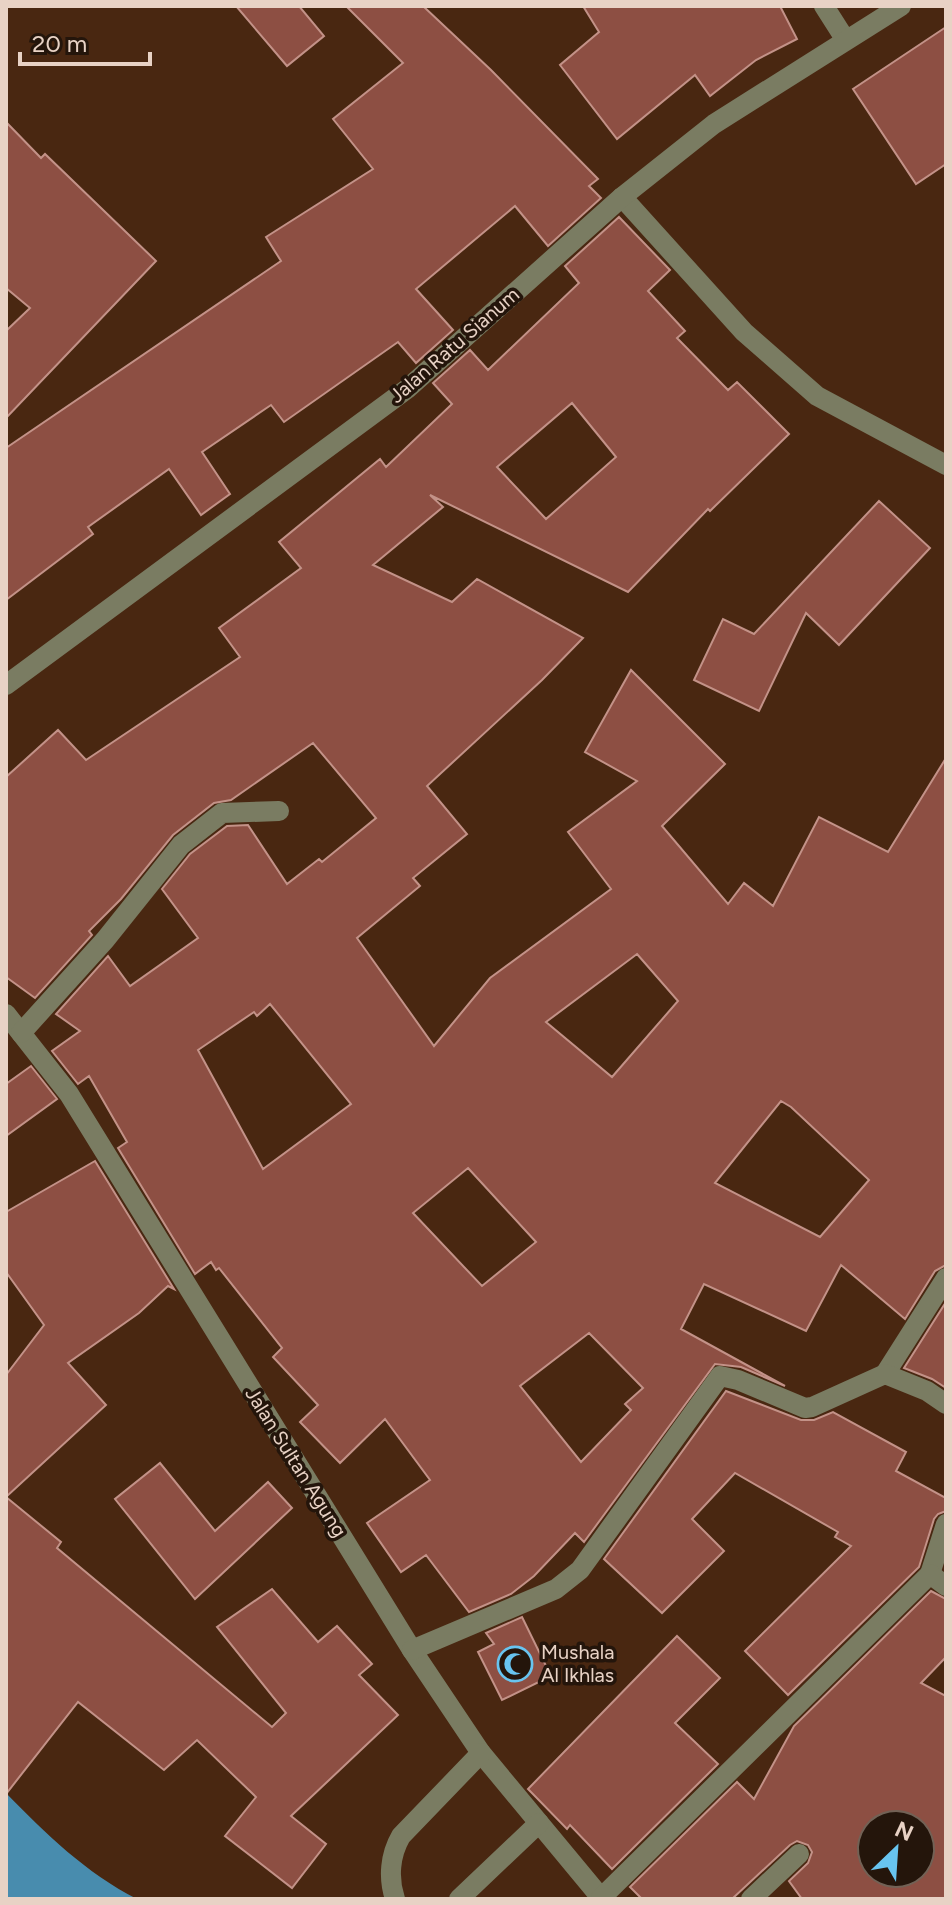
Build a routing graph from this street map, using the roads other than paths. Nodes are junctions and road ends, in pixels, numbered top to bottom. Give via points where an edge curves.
1 (824, 6) edge
2 (901, 6) edge
3 (845, 39) junction
4 (622, 197) junction
5 (946, 465) edge
6 (6, 685) edge
7 (279, 811) dead end
8 (6, 1014) edge
9 (21, 1033) junction
10 (946, 1278) edge
11 (885, 1374) junction
12 (946, 1404) edge
13 (946, 1524) edge
14 (938, 1580) edge
15 (412, 1650) junction
16 (481, 1753) junction
17 (539, 1823) junction
18 (799, 1854) dead end
19 (602, 1898) edge
20 (395, 1899) edge
21 (459, 1899) edge
22 (751, 1899) edge

1 - 3 street
2 - 3 street, Jalan Ratu Sianum
3 - 4 street, Jalan Ratu Sianum via 714,124
4 - 5 street via 744,332 817,396
4 - 6 street, Jalan Ratu Sianum via 407,389
7 - 9 street via 222,813 181,845
8 - 9 street, Jalan Sultan Agung
9 - 15 street, Jalan Sultan Agung via 69,1094
10 - 11 street
11 - 12 street
11 - 15 street via 805,1408 720,1376 580,1570 556,1589
13 - 14 street
14 - 19 street
15 - 16 street, Jalan Sultan Agung
16 - 17 street, Jalan Sultan Agung
16 - 20 street via 401,1836 391,1887
17 - 19 street, Jalan Sultan Agung
17 - 21 street
18 - 22 street

